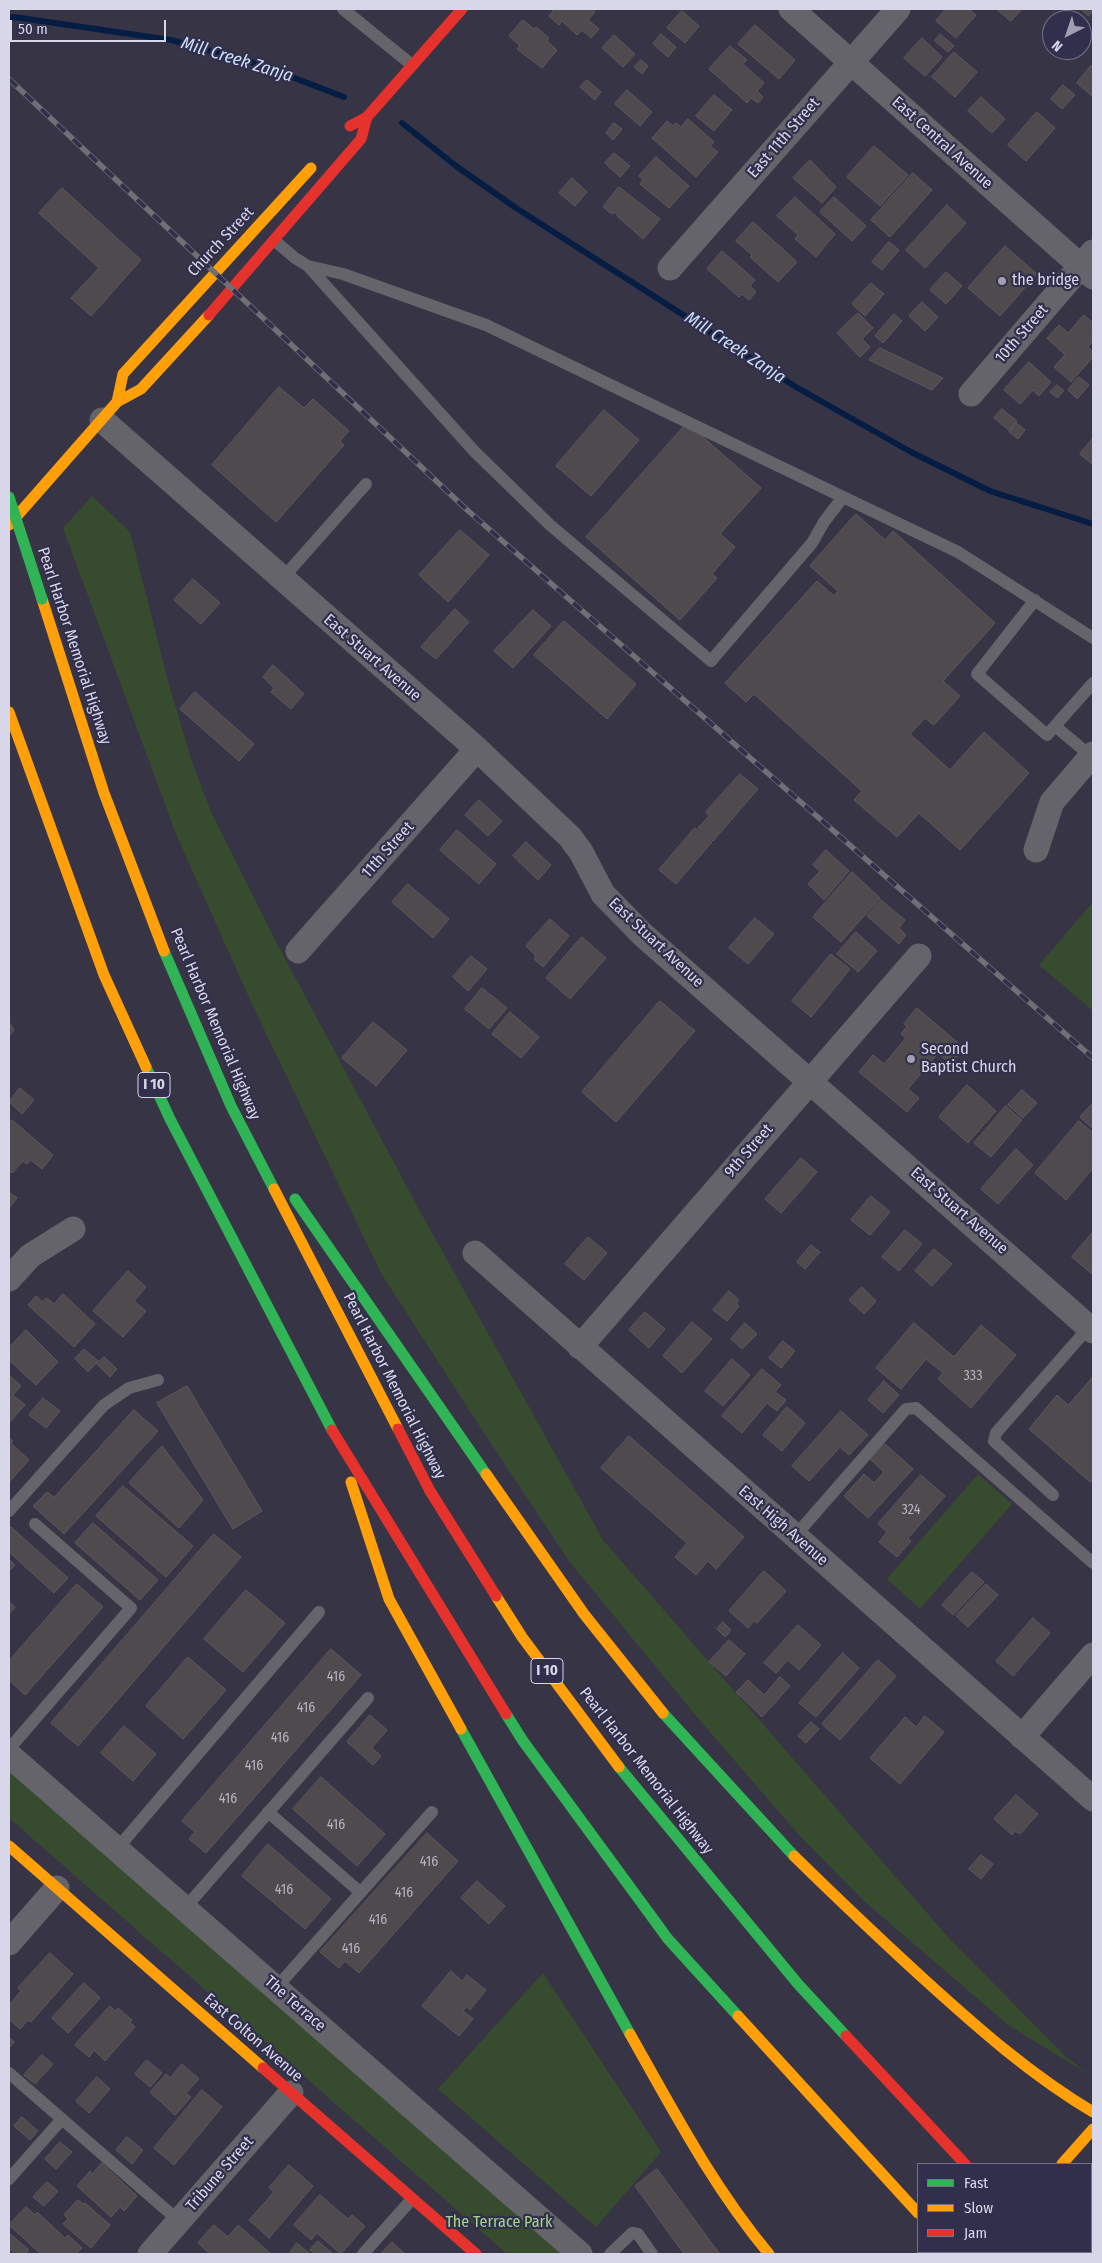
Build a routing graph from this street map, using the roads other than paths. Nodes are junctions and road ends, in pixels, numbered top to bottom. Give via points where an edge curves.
1 (343, 9) edge
2 (462, 9) edge
3 (791, 9) edge
4 (898, 9) edge
5 (851, 62) junction
6 (412, 65) junction
7 (367, 117) junction
8 (342, 133) dead end
9 (318, 161) dead end
10 (274, 241) junction
11 (1089, 265) edge
12 (308, 266) junction
13 (670, 268) dead end
14 (971, 394) dead end
15 (109, 411) junction
16 (366, 484) dead end
17 (9, 497) edge
18 (843, 497) junction
19 (9, 525) edge
20 (282, 579) junction
21 (1034, 600) junction
22 (1093, 638) edge
23 (1093, 683) edge
24 (9, 712) edge
25 (1055, 726) junction
26 (477, 749) junction
27 (1093, 756) edge
28 (1036, 850) dead end
29 (298, 951) dead end
30 (919, 956) dead end
31 (811, 1081) junction
32 (231, 1106) junction
33 (73, 1229) dead end
34 (475, 1253) dead end
35 (9, 1280) edge
36 (1091, 1329) edge
37 (580, 1347) junction
38 (158, 1380) dead end
39 (338, 1440) junction
40 (1053, 1495) dead end
41 (9, 1511) edge
42 (35, 1524) dead end
43 (795, 1536) junction
44 (1093, 1563) edge
45 (319, 1612) dead end
46 (1093, 1655) edge
47 (368, 1698) dead end
48 (1022, 1737) junction
49 (9, 1749) edge
50 (9, 1755) edge
51 (1093, 1799) edge
52 (268, 1812) junction
53 (432, 1812) dead end
54 (9, 1846) edge
55 (116, 1850) junction
56 (57, 1888) junction
57 (360, 1892) junction
58 (185, 1908) junction
59 (9, 1943) edge
60 (276, 1988) junction
61 (9, 2073) edge
62 (291, 2093) junction
63 (1093, 2112) edge
64 (62, 2119) junction
65 (1093, 2130) edge
66 (965, 2163) edge
67 (1063, 2163) edge
68 (9, 2179) edge
69 (412, 2199) junction
70 (917, 2213) edge
71 (179, 2221) junction
72 (150, 2254) edge
73 (363, 2254) edge
74 (476, 2254) edge
75 (580, 2254) edge
76 (610, 2254) edge
77 (652, 2254) edge
78 (769, 2254) edge

1 - 6 lane
2 - 6 main road, Church Street
3 - 5 street, East Central Avenue
4 - 5 street, East 11th Street
5 - 11 street, East Central Avenue
5 - 13 street, East 11th Street
6 - 7 main road, Church Street
7 - 8 main road, Church Street via 348,126
7 - 10 main road, Church Street via 360,139
9 - 15 main road, Church Street via 123,374
10 - 12 lane
10 - 15 main road, Church Street via 141,389
11 - 14 street, 10th Street
12 - 18 lane via 343,274 486,325
12 - 18 lane via 474,451 550,525 711,660 812,543
15 - 19 main road, Church Street
15 - 20 street, East Stuart Avenue
16 - 20 lane
17 - 32 main road, Pearl Harbor Memorial Highway / I 10, bridge via 104,793 171,970
18 - 21 lane via 958,552
20 - 26 street, East Stuart Avenue
21 - 22 lane
21 - 25 lane via 977,674 1047,735
23 - 25 lane
24 - 39 main road, I 10 via 104,976 170,1119
25 - 27 lane
26 - 29 street, 11th Street
26 - 31 street, East Stuart Avenue via 570,837 604,894 621,915
27 - 28 street via 1052,802
30 - 31 street, 9th Street
31 - 36 street, East Stuart Avenue
31 - 37 street, 9th Street
32 - 63 main road via 584,1614 664,1713 777,1839 853,1914 993,2042 1056,2090
32 - 66 main road, Pearl Harbor Memorial Highway / I 10 via 430,1491 522,1637 623,1772 798,1984
33 - 35 street via 30,1256
34 - 37 street, East High Avenue
36 - 40 lane via 996,1433 994,1441
37 - 43 street, East High Avenue
38 - 41 lane via 129,1388 104,1405
39 - 70 main road, I 10 via 523,1741 668,1939
39 - 78 main road via 389,1599 698,2156 743,2223
42 - 49 lane via 131,1608
43 - 44 lane via 906,1409 916,1408
43 - 48 street, East High Avenue
45 - 55 lane
46 - 48 street
47 - 52 lane
48 - 51 street, East High Avenue
50 - 55 street, The Terrace
52 - 57 lane
52 - 58 lane
53 - 57 lane
54 - 56 main road, East Colton Avenue
55 - 58 street, The Terrace
56 - 59 street
56 - 62 main road, East Colton Avenue
57 - 60 lane
58 - 60 street, The Terrace
60 - 75 street, The Terrace
61 - 64 lane
62 - 69 main road, East Colton Avenue
62 - 71 street, Tribune Street
64 - 68 lane
64 - 71 lane
65 - 67 main road
69 - 73 lane
69 - 74 main road, East Colton Avenue
71 - 72 street, Tribune Street
76 - 77 lane via 632,2232 638,2234

